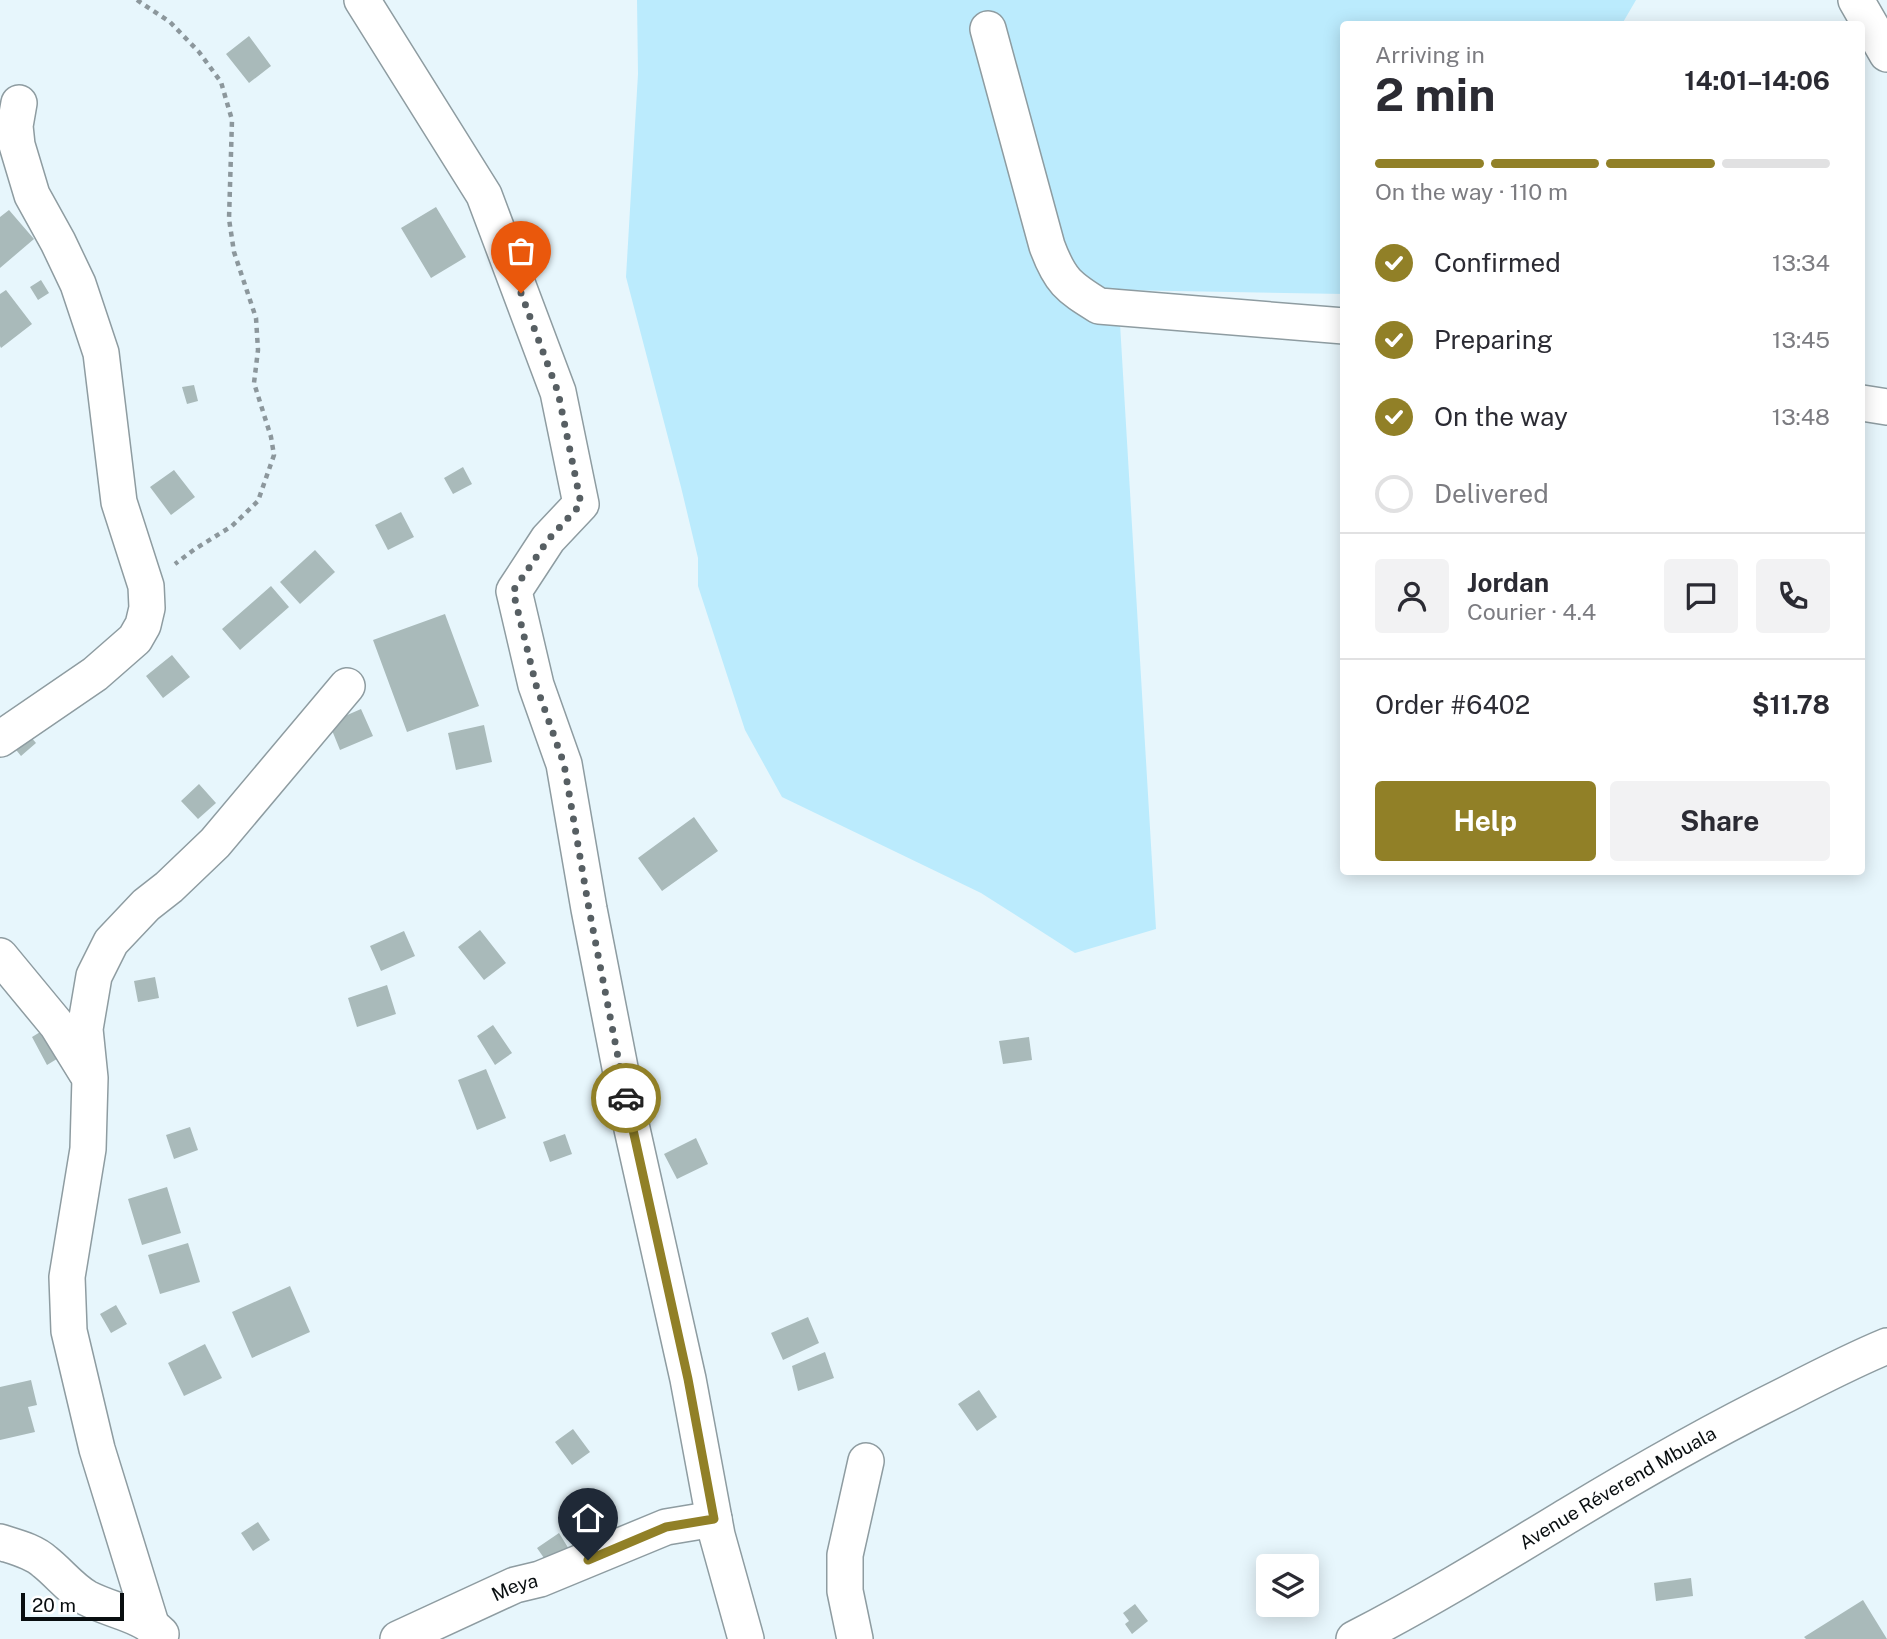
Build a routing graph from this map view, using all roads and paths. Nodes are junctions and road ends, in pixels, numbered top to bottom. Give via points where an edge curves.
1 (137, 0) edge
2 (362, 0) edge
3 (1856, 0) edge
4 (988, 29) dead end
5 (1887, 54) edge
6 (19, 103) dead end
7 (1340, 326) edge
8 (1865, 403) edge
9 (1887, 407) edge
10 (144, 581) junction
11 (347, 686) dead end
12 (0, 739) edge
13 (0, 956) edge
14 (15, 993) edge
15 (90, 1078) junction
16 (1887, 1346) edge
17 (866, 1461) dead end
18 (714, 1519) junction
19 (0, 1542) edge
20 (158, 1634) edge
21 (398, 1639) edge
22 (746, 1639) edge
23 (855, 1639) edge
24 (1353, 1639) edge

1 - 10 path via 170,22 221,82 232,120 232,241 256,318 254,383 274,455 258,501 232,526
2 - 18 street via 484,195 558,392 581,504 548,540 513,591 536,685 564,764 627,1103
3 - 5 street
4 - 7 street via 1047,246 1056,269 1072,289 1099,306
6 - 10 street via 17,145 32,195 78,284 101,353 119,502
8 - 9 street
10 - 12 street via 144,625 135,639 95,674
11 - 15 street via 215,843 111,942 94,976 85,1029
13 - 14 street
14 - 15 street via 57,1025
15 - 20 street via 88,1149 68,1277 69,1331 97,1449
16 - 24 street, Avenue Réverend Mbuala via 1726,1424
17 - 23 street via 845,1555 845,1591
18 - 21 street, Meya via 666,1527 515,1585
18 - 22 street
19 - 20 street via 44,1560 86,1597

